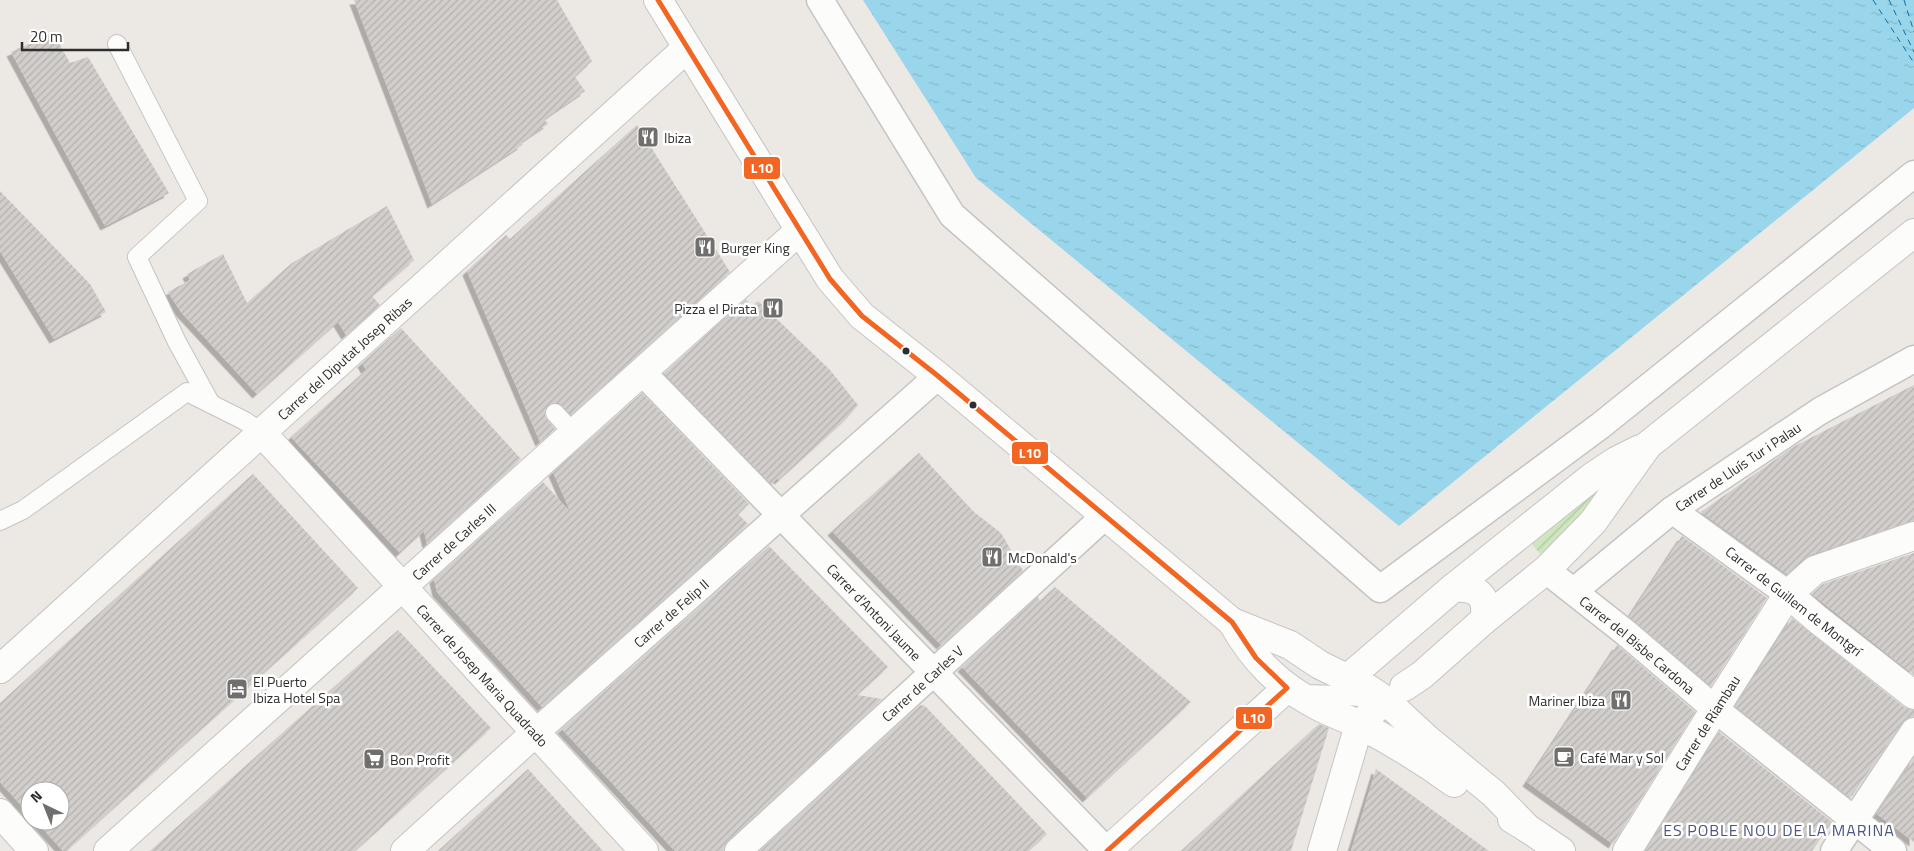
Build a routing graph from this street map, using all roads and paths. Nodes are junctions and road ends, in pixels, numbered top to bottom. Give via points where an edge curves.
1 (658, 0) edge
2 (820, 0) edge
3 (117, 44) dead end
4 (687, 48) junction
5 (1914, 174) edge
6 (799, 231) junction
7 (1914, 234) edge
8 (1914, 359) edge
9 (642, 372) junction
10 (938, 376) junction
11 (210, 404) junction
12 (555, 413) dead end
13 (262, 432) junction
14 (574, 434) junction
15 (1648, 445) junction
16 (1672, 510) junction
17 (781, 514) junction
18 (1105, 516) junction
19 (0, 521) edge
20 (1914, 536) edge
21 (1516, 538) junction
22 (1546, 570) junction
23 (403, 586) junction
24 (1453, 588) junction
25 (1574, 591) junction
26 (1788, 594) junction
27 (1484, 620) junction
28 (1232, 622) junction
29 (1290, 645) junction
30 (1259, 663) junction
31 (0, 669) edge
32 (934, 672) junction
33 (1348, 678) junction
34 (1291, 691) junction
35 (1394, 694) junction
36 (1914, 695) edge
37 (1715, 708) junction
38 (1359, 725) junction
39 (1914, 731) edge
40 (536, 732) junction
41 (0, 813) edge
42 (1854, 820) junction
43 (1527, 828) junction
44 (1323, 846) edge
45 (34, 851) edge
46 (108, 851) edge
47 (405, 851) edge
48 (644, 851) edge
49 (738, 851) edge
50 (1107, 851) edge
51 (1561, 851) edge
52 (1627, 851) edge
53 (1834, 851) edge
54 (1892, 851) edge

1 - 4 street
2 - 5 street via 952,215 1380,589 1600,426
3 - 11 lane via 198,201 137,257
4 - 6 street
4 - 13 street, Carrer del Diputat Josep Ribas
6 - 9 street, Carrer de Carles III
6 - 10 street via 830,279 862,316
7 - 15 street
8 - 16 street, Carrer de Lluís Tur i Palau via 1820,411
9 - 14 street, Carrer de Carles III
9 - 17 street, Carrer d'Antoni Jaume
10 - 17 street, Carrer de Felip II
10 - 18 street
11 - 13 lane
11 - 19 lane via 187,392 23,510
12 - 14 lane
13 - 23 street, Carrer de Josep Maria Quadrado
13 - 31 street, Carrer del Diputat Josep Ribas
14 - 23 street, Carrer de Carles III
15 - 21 street via 1592,477
15 - 22 street via 1593,522
16 - 25 street, Carrer de Lluís Tur i Palau
16 - 26 street, Carrer de Guillem de Montgrí
17 - 32 street, Carrer d'Antoni Jaume
17 - 40 street, Carrer de Felip II
18 - 28 street
18 - 32 street, Carrer de Carles V
20 - 26 street, Carrer de Riambau via 1815,570
21 - 22 street via 1514,554 1521,563 1532,569
21 - 24 street
22 - 25 street, Carrer del Bisbe Cardona
22 - 27 street
23 - 40 street, Carrer de Josep Maria Quadrado
23 - 46 street, Carrer de Carles III
24 - 27 street via 1465,587 1481,595 1486,604
24 - 33 street
25 - 37 street, Carrer del Bisbe Cardona
26 - 36 street, Carrer de Guillem de Montgrí
26 - 37 street, Carrer de Riambau
27 - 35 street via 1422,675
28 - 29 street
28 - 30 street
29 - 30 street via 1269,652
29 - 33 street via 1320,665
30 - 34 street
32 - 49 street, Carrer de Carles V
32 - 50 street, Carrer d'Antoni Jaume
33 - 35 street via 1367,688
34 - 35 lane via 1341,695
34 - 38 street
34 - 50 street
35 - 38 street
35 - 43 street via 1426,738 1494,794
37 - 42 street, Carrer del Bisbe Cardona
37 - 52 street, Carrer de Riambau
38 - 43 street via 1414,755 1487,806
38 - 44 street
39 - 42 street
40 - 47 street, Carrer de Felip II
40 - 48 street, Carrer de Josep Maria Quadrado
41 - 45 street
42 - 53 street
42 - 54 street, Carrer del Bisbe Cardona
43 - 51 street

